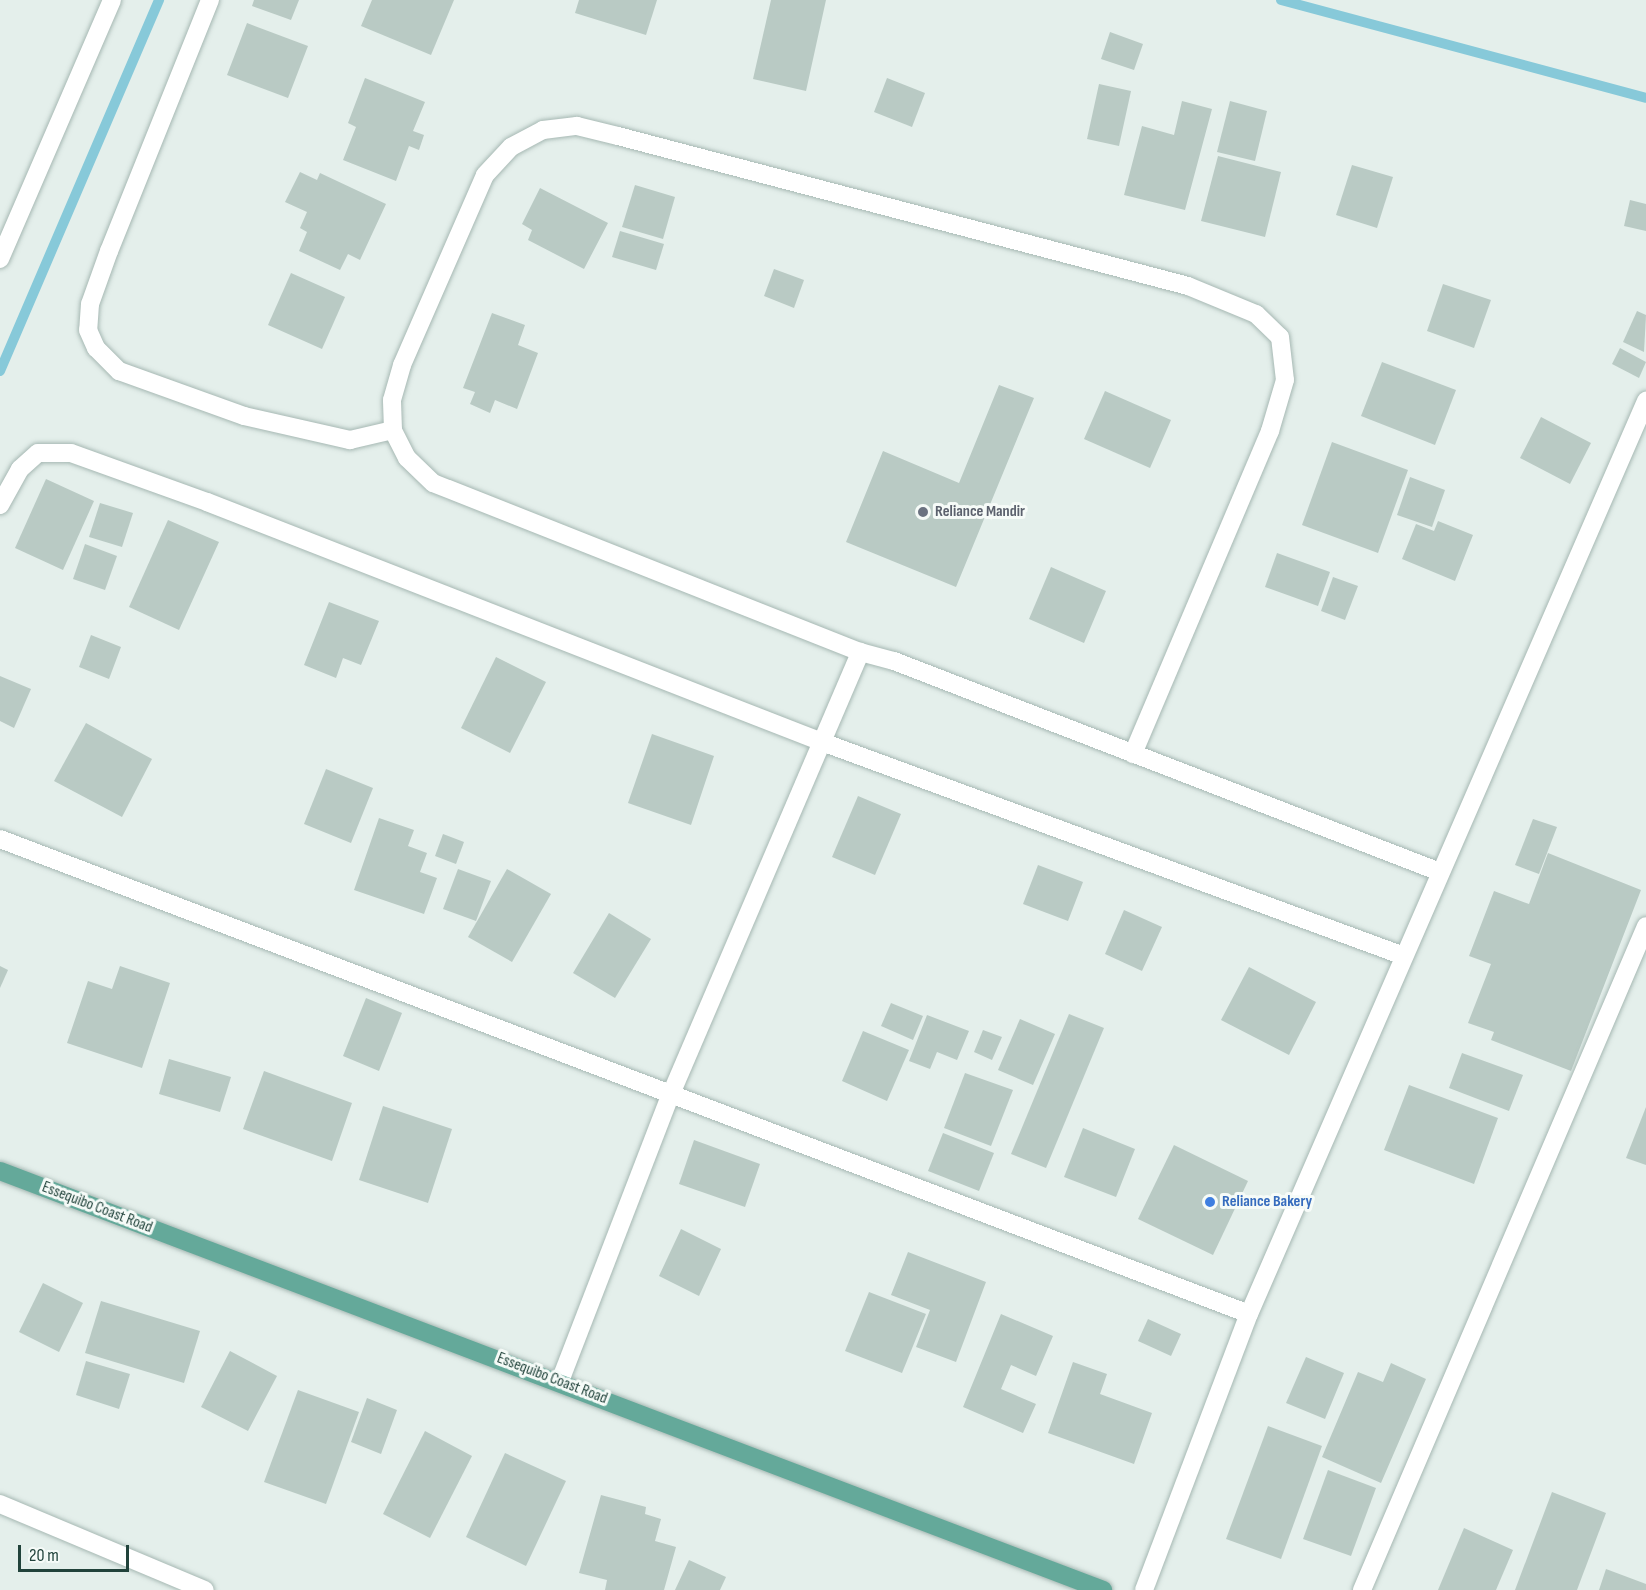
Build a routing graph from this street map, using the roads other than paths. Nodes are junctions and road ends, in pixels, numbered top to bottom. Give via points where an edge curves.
1 (112, 0) edge
2 (210, 0) edge
3 (0, 259) edge
4 (1646, 401) edge
5 (393, 430) junction
6 (0, 505) edge
7 (860, 652) junction
8 (822, 741) junction
9 (1133, 754) junction
10 (0, 839) edge
11 (1440, 872) junction
12 (1646, 926) edge
13 (1404, 956) junction
14 (671, 1095) junction
15 (0, 1171) edge
16 (1249, 1314) junction
17 (560, 1381) junction
18 (0, 1504) edge
19 (205, 1590) edge
20 (1103, 1590) edge
21 (1144, 1590) edge
22 (1362, 1590) edge

1 - 3 street
2 - 5 street via 101,272 90,304 88,330 96,348 120,371 234,412 350,440
4 - 11 street
5 - 7 street via 407,458 433,483
5 - 9 street via 392,400 402,364 485,175 511,147 543,130 577,126 618,136 1188,286 1256,314 1280,337 1285,380 1281,397 1244,500
6 - 8 street via 20,469 38,453 71,453
7 - 8 street
7 - 9 street
8 - 13 street
8 - 14 street
9 - 11 street
10 - 14 street
11 - 13 street
12 - 22 street
13 - 16 street
14 - 16 street
14 - 17 street
15 - 17 main road, Essequibo Coast Road
16 - 21 street
17 - 20 main road, Essequibo Coast Road
18 - 19 street

